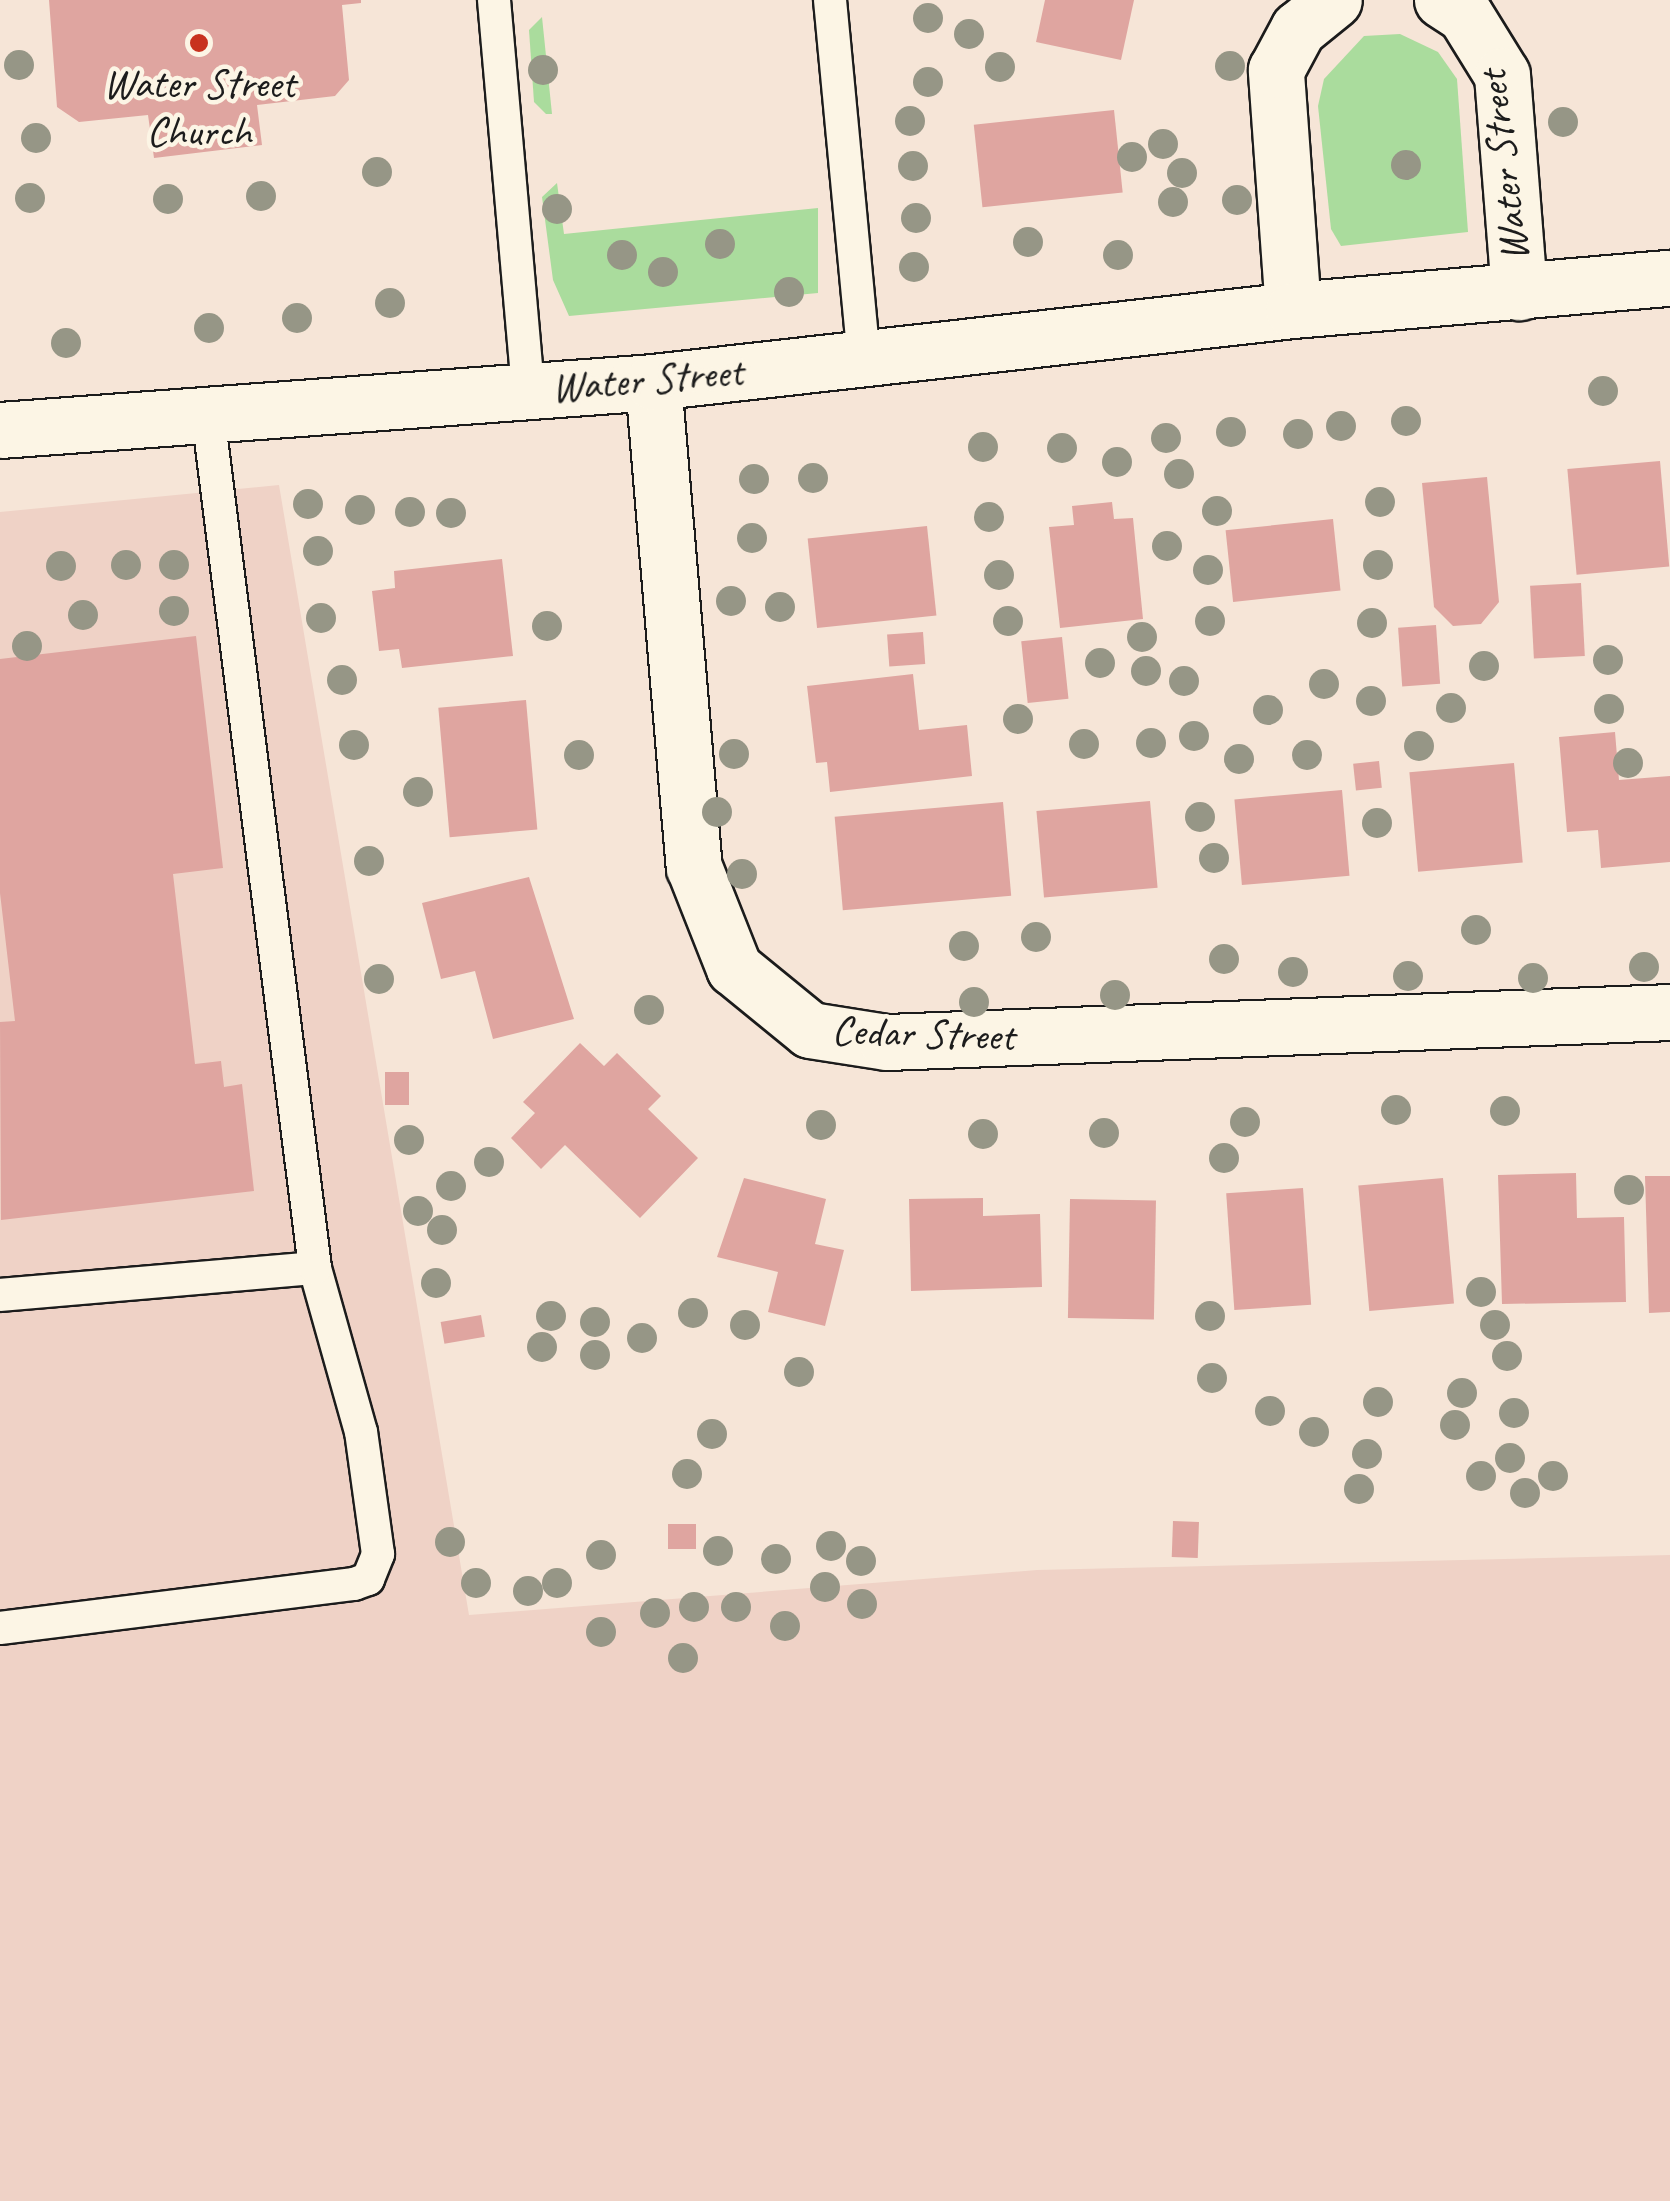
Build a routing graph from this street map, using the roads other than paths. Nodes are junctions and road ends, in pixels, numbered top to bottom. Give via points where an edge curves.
1 (494, 0) edge
2 (830, 0) edge
3 (1334, 0) edge
4 (1442, 0) edge
5 (1670, 278) edge
6 (1519, 292) junction
7 (1293, 310) junction
8 (864, 358) junction
9 (653, 382) junction
10 (528, 391) junction
11 (208, 415) junction
12 (0, 430) edge
13 (1670, 1012) edge
14 (315, 1268) junction
15 (0, 1295) edge
16 (0, 1628) edge

1 - 10 lane
2 - 8 lane
3 - 7 street via 1298,29 1276,70
4 - 6 street, Water Street via 1465,16 1502,74
5 - 6 street, Water Street
6 - 7 street, Water Street
7 - 8 street, Water Street
8 - 9 street, Water Street
9 - 10 street, Water Street
9 - 13 street, Cedar Street via 694,868 734,968 810,1030 886,1042
10 - 11 street, Water Street
11 - 12 street, Water Street
11 - 14 lane
14 - 15 lane
14 - 16 lane via 361,1432 378,1554 368,1579

